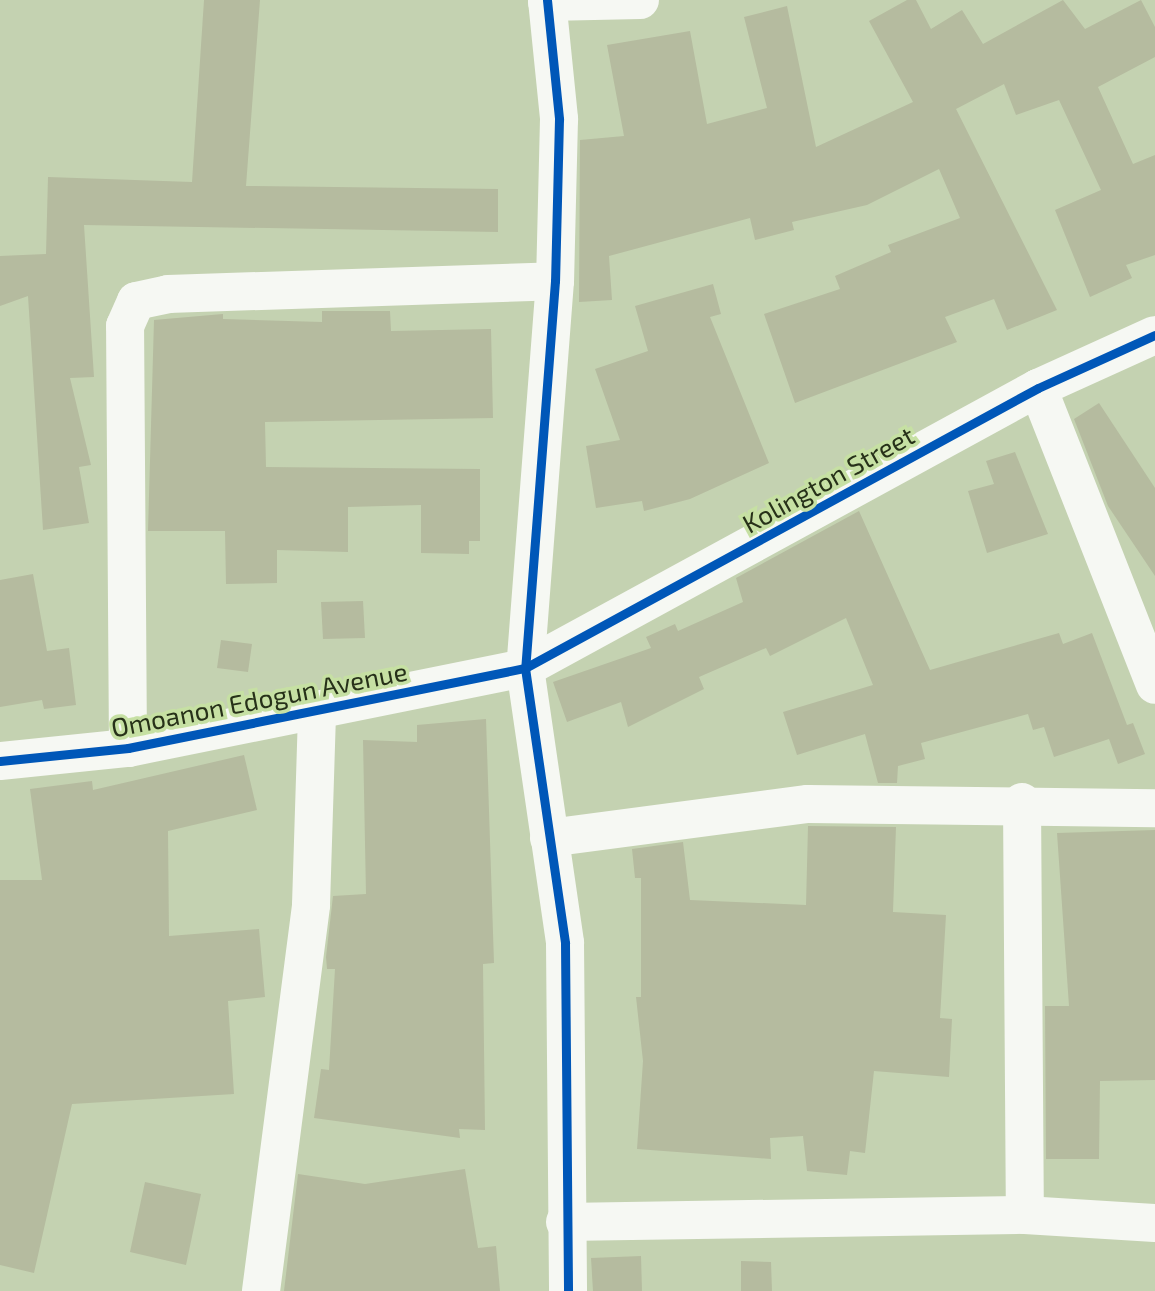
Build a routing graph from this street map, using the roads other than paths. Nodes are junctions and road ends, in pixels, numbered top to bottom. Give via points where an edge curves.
1 (640, 0) edge
2 (547, 1) edge
3 (555, 281) junction
4 (1155, 335) edge
5 (1038, 388) junction
6 (525, 668) junction
7 (1155, 685) edge
8 (317, 710) junction
9 (128, 748) junction
10 (0, 761) edge
11 (1022, 802) junction
12 (1155, 808) edge
13 (549, 838) junction
14 (1025, 1214) junction
15 (565, 1222) junction
16 (1155, 1223) edge
17 (261, 1291) edge
18 (568, 1291) edge

1 - 2 street
2 - 3 street via 559,119
3 - 6 street
3 - 9 street via 168,294 136,301 125,326
4 - 5 street, Kolington Street
5 - 6 street, Kolington Street
5 - 7 street
6 - 8 street, Omoanon Edogun Avenue
6 - 13 street
8 - 9 street, Omoanon Edogun Avenue
8 - 17 street via 311,905
9 - 10 street, Omoanon Edogun Avenue
11 - 12 street
11 - 13 street via 808,804
11 - 14 street
13 - 15 street via 565,943 569,1031
14 - 15 street
14 - 16 street
15 - 18 street

